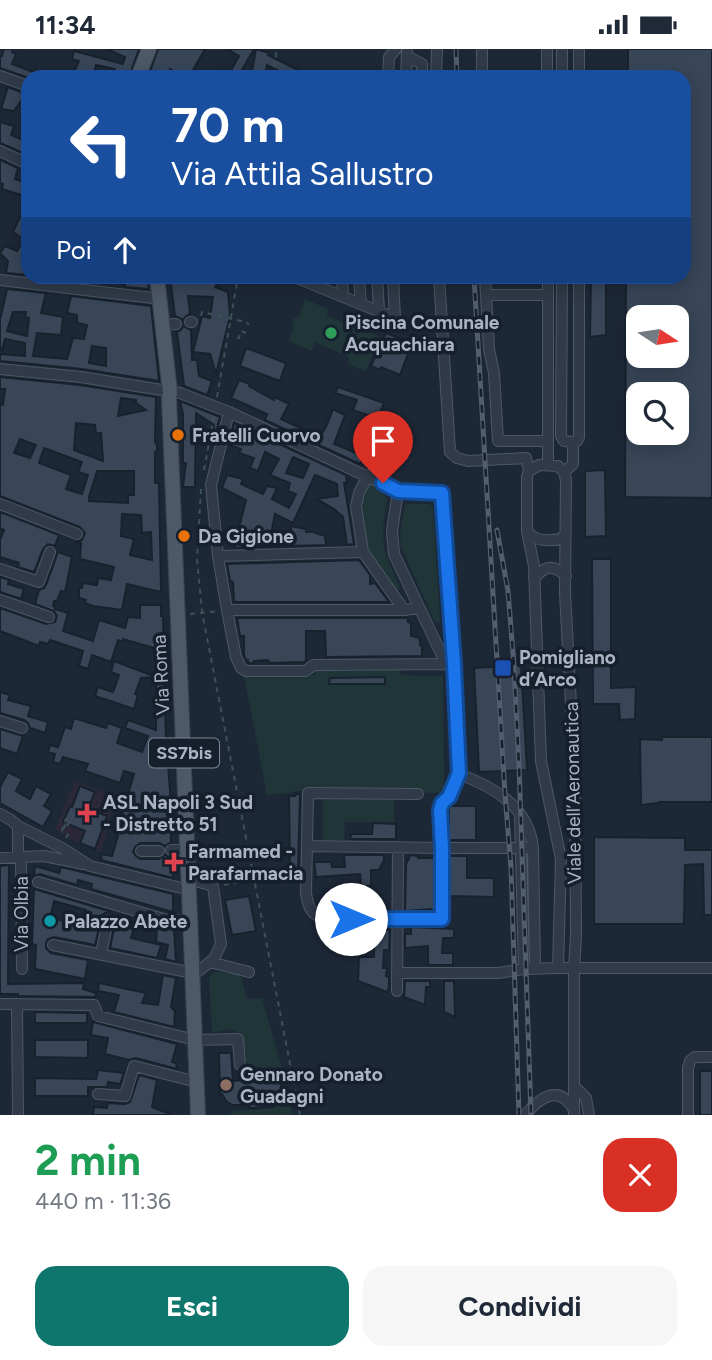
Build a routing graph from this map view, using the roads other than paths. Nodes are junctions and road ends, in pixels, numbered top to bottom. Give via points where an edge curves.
1 (149, 49) edge
2 (437, 49) edge
3 (482, 49) edge
4 (547, 49) edge
5 (562, 49) edge
6 (579, 49) edge
7 (407, 53) edge
8 (141, 70) edge
9 (422, 70) edge
10 (436, 70) edge
11 (482, 70) edge
12 (547, 70) edge
13 (562, 70) edge
14 (579, 70) edge
15 (0, 76) edge
16 (21, 84) edge
17 (2, 151) edge
18 (21, 160) edge
19 (0, 166) edge
20 (0, 280) edge
21 (21, 282) edge
22 (34, 284) edge
23 (158, 284) edge
24 (322, 284) edge
25 (342, 284) edge
26 (360, 284) edge
27 (377, 284) edge
28 (394, 284) edge
29 (439, 284) edge
30 (485, 284) edge
31 (548, 284) edge
32 (562, 284) edge
33 (579, 284) edge
34 (486, 295) junction
35 (548, 295) junction
36 (343, 296) junction
37 (161, 299) junction
38 (361, 304) junction
39 (379, 311) junction
40 (562, 331) junction
41 (579, 331) junction
42 (0, 369) edge
43 (170, 392) junction
44 (229, 412) junction
45 (526, 442) junction
46 (548, 442) junction
47 (571, 442) junction
48 (526, 458) junction
49 (548, 465) junction
50 (563, 470) junction
51 (530, 471) junction
52 (365, 474) junction
53 (398, 491) junction
54 (0, 505) edge
55 (527, 531) junction
56 (566, 533) junction
57 (77, 534) dead end
58 (50, 552) dead end
59 (363, 552) junction
60 (219, 556) junction
61 (0, 569) edge
62 (566, 576) junction
63 (534, 579) junction
64 (0, 600) edge
65 (419, 608) junction
66 (227, 610) junction
67 (404, 610) junction
68 (49, 617) dead end
69 (450, 664) junction
70 (0, 721) edge
71 (22, 728) dead end
72 (459, 773) junction
73 (418, 794) dead end
74 (517, 809) junction
75 (0, 814) edge
76 (18, 827) junction
77 (44, 838) junction
78 (307, 846) junction
79 (398, 847) junction
80 (521, 847) junction
81 (442, 848) junction
82 (533, 848) junction
83 (188, 850) junction
84 (141, 851) dead end
85 (44, 856) junction
86 (0, 858) edge
87 (21, 858) junction
88 (90, 866) junction
89 (38, 882) dead end
90 (189, 885) junction
91 (398, 919) junction
92 (108, 920) dead end
93 (191, 921) junction
94 (53, 945) dead end
95 (101, 954) junction
96 (247, 959) dead end
97 (212, 960) junction
98 (558, 968) junction
99 (574, 968) junction
100 (712, 968) edge
101 (22, 969) dead end
102 (530, 969) junction
103 (249, 972) dead end
104 (397, 973) junction
105 (193, 974) junction
106 (397, 991) dead end
107 (0, 1003) edge
108 (21, 1004) junction
109 (195, 1040) junction
110 (712, 1057) edge
111 (240, 1065) dead end
112 (574, 1080) junction
113 (197, 1081) junction
114 (98, 1094) dead end
115 (550, 1095) junction
116 (574, 1112) edge
117 (18, 1115) edge
118 (25, 1115) edge
119 (198, 1115) edge
120 (525, 1115) edge
121 (589, 1115) edge
122 (688, 1115) edge

1 - 8 main road
2 - 10 street
3 - 11 street
4 - 12 street
5 - 13 street
6 - 14 street
7 - 9 street via 422,64
15 - 16 street
17 - 18 street
17 - 19 street
20 - 21 street
22 - 37 street
23 - 37 main road, Via Roma / SS7bis
24 - 36 street
25 - 36 street
26 - 38 street
27 - 39 street
28 - 39 street via 396,318
29 - 48 street via 450,452 468,461
30 - 34 street
31 - 35 street
32 - 40 street
33 - 41 street
34 - 35 street
34 - 45 street via 498,442
35 - 46 street
36 - 38 street
37 - 43 main road, Via Roma / SS7bis via 170,325
38 - 39 street
40 - 41 street
40 - 47 street via 561,436
41 - 47 street, Viale dell’Aeronautica via 579,437
42 - 43 street
43 - 44 street
43 - 83 main road, Via Roma / SS7bis
44 - 52 street
44 - 60 street via 211,485
45 - 46 street
45 - 48 street
46 - 49 street
47 - 50 street, Viale dell’Aeronautica via 573,464
48 - 51 street
49 - 50 street
49 - 51 street
50 - 56 street, Viale dell’Aeronautica
51 - 55 street, Viale dell’Aeronautica
52 - 53 street
52 - 59 street via 356,506
53 - 65 street via 394,554
53 - 69 street via 442,493
54 - 57 street
55 - 56 street via 543,540 561,539
55 - 63 street, Viale dell’Aeronautica
56 - 62 street, Viale dell’Aeronautica
58 - 61 street via 39,582
59 - 60 street
59 - 67 street
60 - 66 street
62 - 63 street via 550,567
62 - 99 street, Viale dell’Aeronautica via 575,769
63 - 98 street, Viale dell’Aeronautica via 541,761 561,859
64 - 68 street
65 - 67 street
65 - 69 street
66 - 67 street
66 - 69 street via 236,657 246,671 306,671 314,665
69 - 72 street
70 - 71 street
72 - 74 street via 498,792
72 - 81 street via 440,810
73 - 78 street via 308,793
74 - 80 street
74 - 82 street
75 - 76 street
76 - 77 street
76 - 87 street, Via Olbia
77 - 85 street
77 - 88 street
78 - 79 street
78 - 91 street via 307,902 315,916
79 - 81 street
79 - 91 street
80 - 81 street
80 - 82 street
80 - 102 street
81 - 91 street via 442,919
82 - 102 street
83 - 84 street
83 - 90 main road, Via Roma / SS7bis
85 - 87 street
85 - 88 street
86 - 87 street
87 - 101 street, Via Olbia
88 - 90 street
89 - 93 street via 167,920
90 - 93 main road, Via Roma / SS7bis
90 - 97 street via 213,887 222,944
91 - 104 street
92 - 95 street
93 - 105 main road, Via Roma / SS7bis
94 - 95 street
95 - 105 street
96 - 97 street via 243,965
97 - 103 street
97 - 105 street
98 - 99 street
98 - 102 street
99 - 100 street
99 - 112 street, Viale dell’Aeronautica
102 - 104 street
104 - 106 street
105 - 109 main road, Via Roma / SS7bis
107 - 108 street
108 - 109 street via 94,1005 99,1016
108 - 117 street
108 - 118 street
109 - 111 street via 238,1039
109 - 113 main road, Via Roma / SS7bis
110 - 122 street via 690,1061
112 - 115 street
112 - 116 street, Viale dell’Aeronautica
112 - 121 street via 586,1098
113 - 114 street via 134,1066 125,1096
113 - 119 main road, Via Roma / SS7bis
115 - 116 street via 569,1101
115 - 120 street

